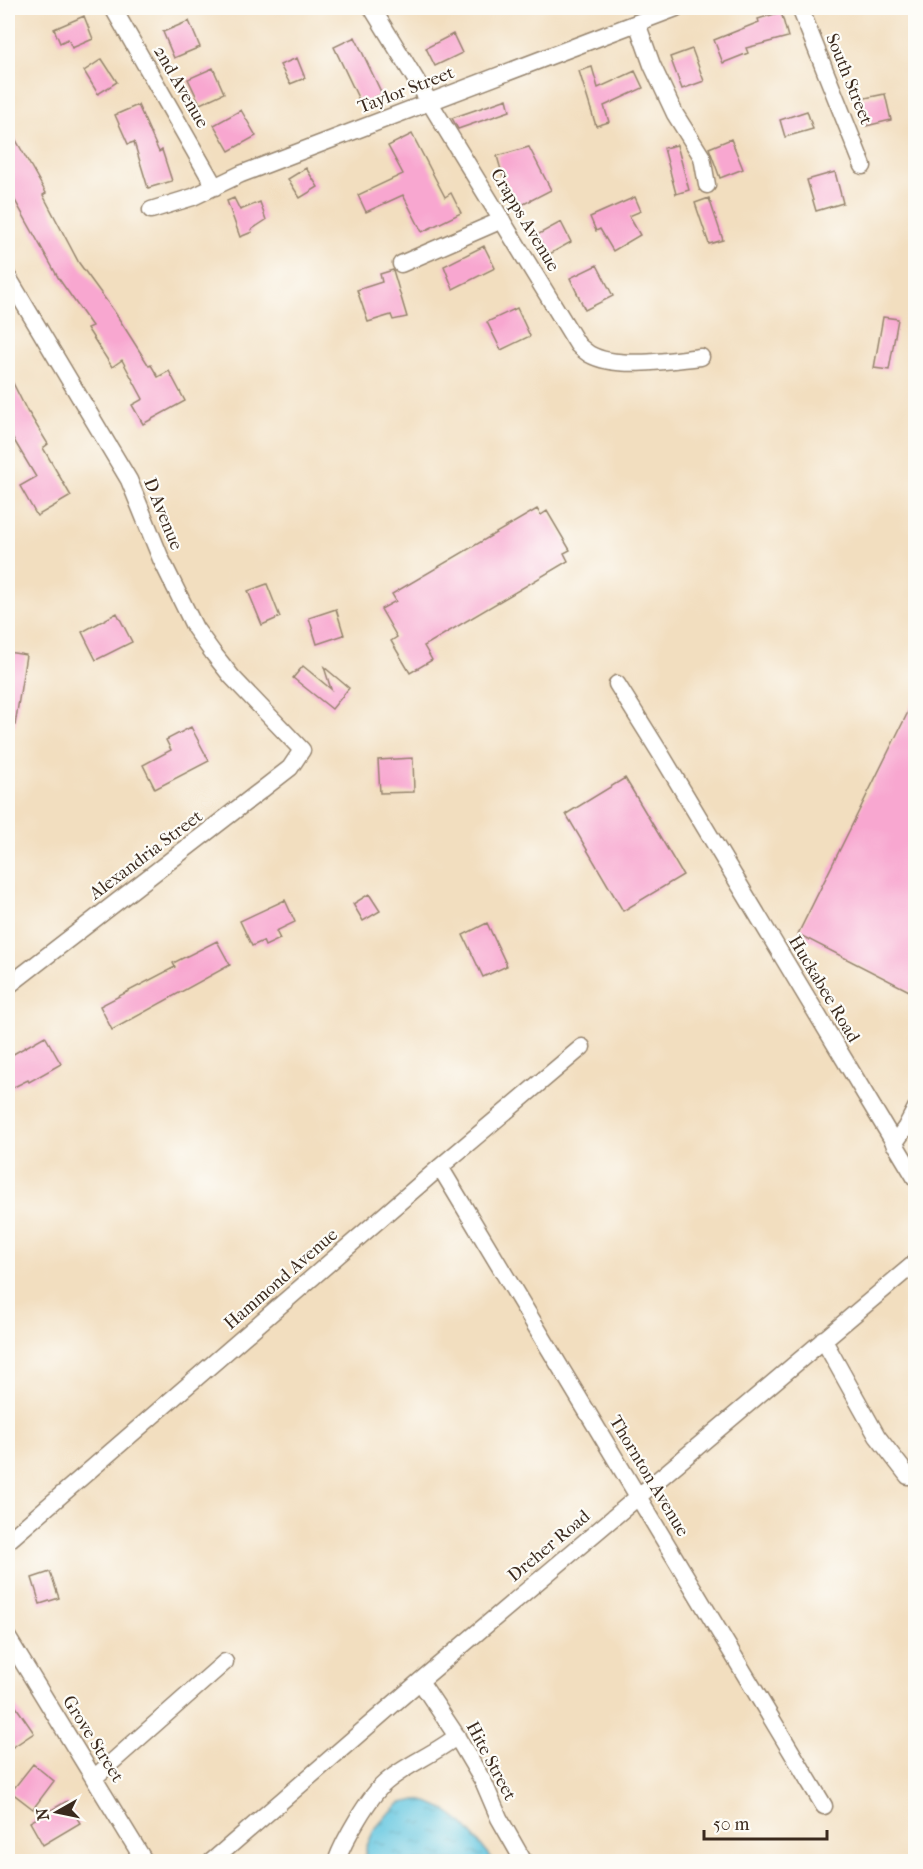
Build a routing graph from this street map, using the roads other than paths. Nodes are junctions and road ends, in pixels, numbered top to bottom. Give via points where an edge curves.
1 (113, 8) edge
2 (372, 8) edge
3 (676, 8) edge
4 (800, 8) edge
5 (637, 23) junction
6 (429, 102) junction
7 (863, 166) dead end
8 (707, 185) dead end
9 (215, 187) junction
10 (151, 210) dead end
11 (502, 220) junction
12 (401, 264) dead end
13 (8, 277) edge
14 (701, 357) dead end
15 (617, 684) dead end
16 (302, 750) joint
17 (8, 986) edge
18 (582, 1047) dead end
19 (915, 1108) edge
20 (894, 1144) junction
21 (440, 1167) junction
22 (915, 1179) edge
23 (915, 1262) edge
24 (823, 1339) junction
25 (915, 1473) edge
26 (638, 1496) junction
27 (8, 1541) edge
28 (8, 1638) edge
29 (225, 1662) dead end
30 (420, 1681) junction
31 (457, 1736) junction
32 (94, 1778) junction
33 (824, 1806) dead end
34 (145, 1862) edge
35 (211, 1862) edge
36 (336, 1862) edge
37 (524, 1862) edge

1 - 9 street, 2nd Avenue
2 - 6 street, Crapps Avenue
3 - 5 street, Taylor Street
4 - 7 street, South Street
5 - 6 street, Taylor Street
5 - 8 street via 675,114 702,157
6 - 9 street, Taylor Street
6 - 11 street, Crapps Avenue
9 - 10 street, Taylor Street
11 - 12 street
11 - 14 street, Crapps Avenue via 578,345 590,354 633,362
13 - 16 street, D Avenue via 129,480 160,560 195,628 232,677
15 - 20 street, Huckabee Road
16 - 17 street, Alexandria Street via 290,768
18 - 21 street, Hammond Avenue
19 - 20 street
20 - 22 street, Huckabee Road
21 - 26 street, Thornton Avenue
21 - 27 street, Hammond Avenue
23 - 24 street, Dreher Road
24 - 25 street via 877,1436 908,1476
24 - 26 street, Dreher Road
26 - 30 street, Dreher Road
26 - 33 street, Thornton Avenue
28 - 32 street, Grove Street
29 - 32 street
30 - 31 street, Hite Street
30 - 35 street, Dreher Road
31 - 36 street via 384,1783 343,1844
31 - 37 street, Hite Street
32 - 34 street, Grove Street

